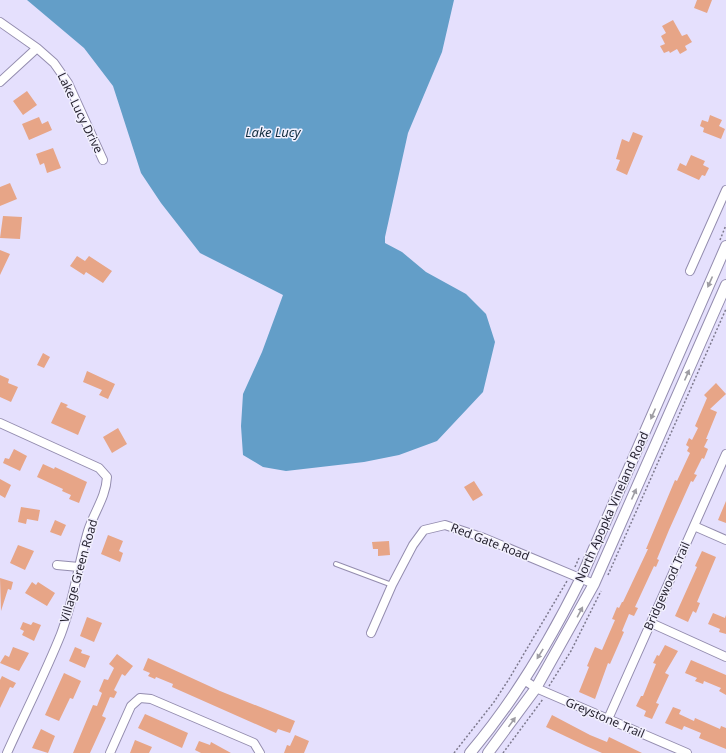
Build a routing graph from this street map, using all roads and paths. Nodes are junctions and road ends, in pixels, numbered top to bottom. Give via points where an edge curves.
1 (0, 22) edge
2 (37, 48) junction
3 (0, 82) edge
4 (103, 160) dead end
5 (725, 195) edge
6 (726, 225) edge
7 (721, 246) edge
8 (690, 271) dead end
9 (726, 285) edge
10 (0, 423) edge
11 (726, 454) edge
12 (694, 526) junction
13 (726, 540) edge
14 (581, 555) dead end
15 (336, 564) dead end
16 (57, 565) dead end
17 (79, 567) junction
18 (571, 574) junction
19 (581, 578) junction
20 (594, 584) junction
21 (392, 585) junction
22 (651, 623) junction
23 (371, 633) dead end
24 (726, 656) edge
25 (524, 680) junction
26 (536, 688) junction
27 (608, 719) junction
28 (7, 753) edge
29 (110, 753) edge
30 (260, 753) edge
31 (454, 753) edge
32 (470, 753) edge
33 (488, 753) edge
34 (687, 753) edge

1 - 2 street, Lake Lucy Drive
2 - 3 street
2 - 4 street, Lake Lucy Drive via 54,63 68,83
5 - 8 street
6 - 7 path
7 -> 19 street, North Apopka Vineland Road
20 -> 9 street, North Apopka Vineland Road
10 - 17 street, Village Green Road via 98,468 107,477 107,487 90,526
11 - 12 street, Bridgewood Trail
12 - 13 street
12 - 22 street, Bridgewood Trail
14 - 18 path
15 - 21 lane
16 - 17 street
17 - 28 street, Village Green Road via 61,633
18 - 19 street, Red Gate Road
18 - 21 street, Red Gate Road via 484,538 445,525 424,530
18 - 31 path via 494,702
19 - 20 street, Red Gate Road
19 -> 25 street, North Apopka Vineland Road via 555,630
26 -> 20 street, North Apopka Vineland Road
21 - 23 street, Red Gate Road
22 - 24 street
22 - 27 street, Bridgewood Trail
25 - 26 street, Greystone Trail
25 - 32 street, North Apopka Vineland Road
26 - 27 street, Greystone Trail
33 -> 26 street, North Apopka Vineland Road
27 - 34 street, Greystone Trail
29 - 30 street via 131,706 140,698 150,699 254,743

